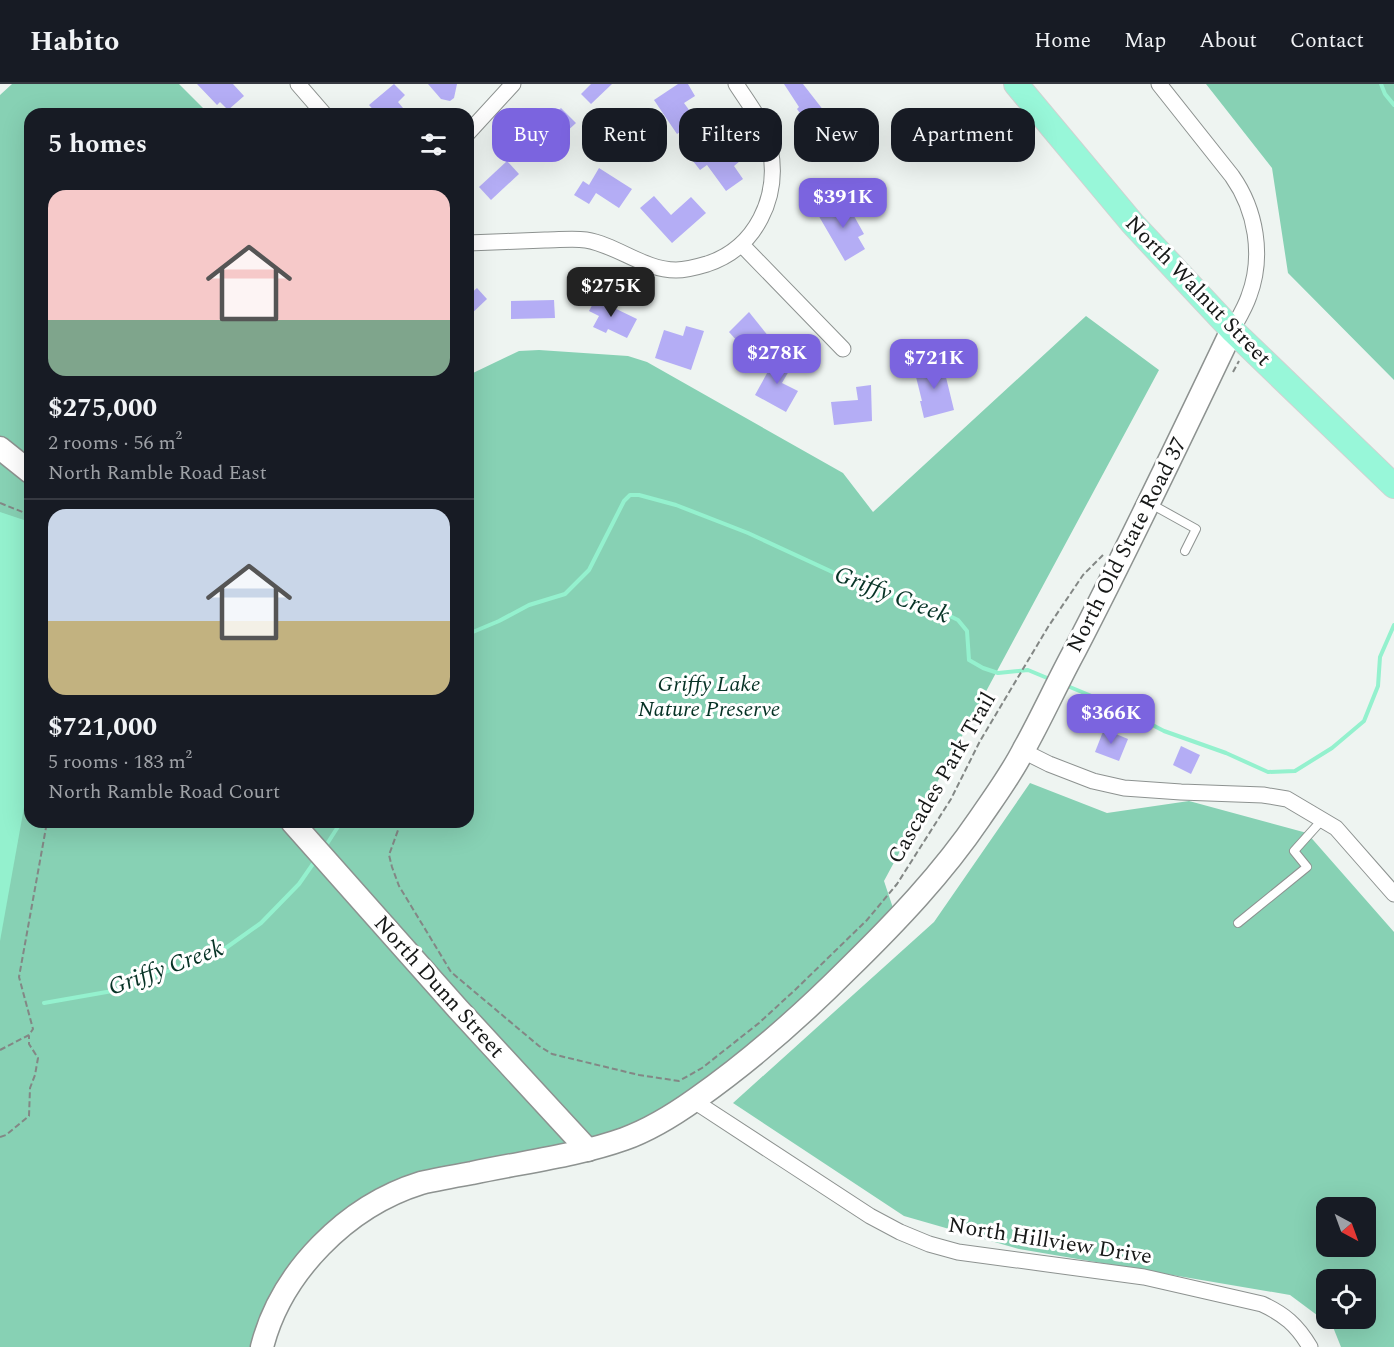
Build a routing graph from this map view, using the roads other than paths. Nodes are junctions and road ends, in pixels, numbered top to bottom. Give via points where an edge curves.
1 (298, 84) edge
2 (513, 84) edge
3 (736, 84) edge
4 (1016, 84) edge
5 (1159, 84) edge
6 (319, 108) edge
7 (474, 126) edge
8 (474, 243) edge
9 (742, 244) junction
10 (1240, 337) junction
11 (843, 349) dead end
12 (0, 448) edge
13 (24, 467) edge
14 (1394, 486) edge
15 (1149, 504) junction
16 (1185, 551) dead end
17 (1023, 751) junction
18 (1323, 818) junction
19 (297, 828) edge
20 (1394, 894) edge
21 (1238, 923) dead end
22 (694, 1101) junction
23 (588, 1150) junction
24 (262, 1347) edge
25 (1310, 1347) edge

1 - 6 street
2 - 7 street
3 - 9 street via 765,132 772,159 768,201 754,231
4 - 10 main road, North Walnut Street via 1133,224
5 - 10 street, North Old State Road 37 via 1232,176 1251,215 1256,246
8 - 9 street via 586,240 674,270 714,261
9 - 11 street
10 - 14 main road, North Walnut Street
10 - 15 street, North Old State Road 37 via 1213,372
12 - 13 street
15 - 16 lane via 1196,529
15 - 17 street, North Old State Road 37
17 - 18 street via 1093,782 1124,788 1263,795 1287,799
17 - 22 street, North Old State Road 37 via 963,842 898,921 787,1026
18 - 20 street
18 - 21 lane via 1294,851 1307,867
19 - 23 street, North Dunn Street
22 - 23 street, North Old State Road 37 via 628,1138
22 - 25 street, North Hillview Drive via 870,1216 929,1244 987,1257 1144,1277 1262,1304 1290,1319
23 - 24 street, North Old State Road 37 via 420,1184 386,1198 335,1232 311,1255 282,1297

